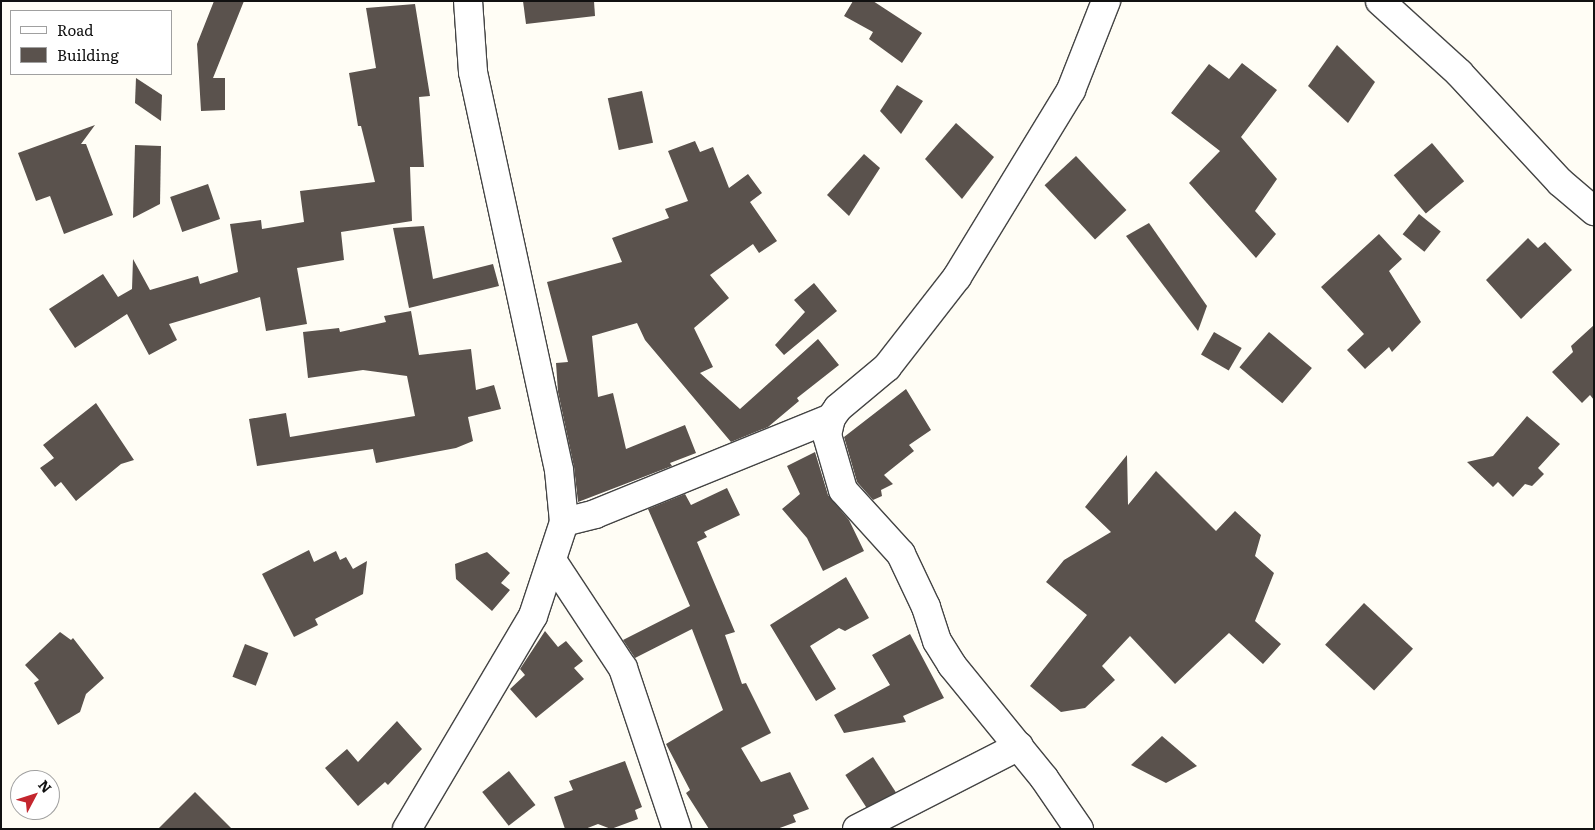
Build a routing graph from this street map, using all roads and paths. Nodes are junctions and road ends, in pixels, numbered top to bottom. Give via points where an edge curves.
1 (468, 1) edge
2 (1106, 1) edge
3 (1380, 1) edge
4 (1594, 210) edge
5 (830, 418) junction
6 (564, 522) junction
7 (553, 562) junction
8 (1018, 746) junction
9 (407, 829) edge
10 (677, 829) edge
11 (857, 829) edge
12 (1079, 829) edge

1 - 6 street via 473,72 559,470
2 - 5 street via 1071,90 957,277 887,367 846,399
3 - 4 street via 1459,73 1560,182
5 - 6 street via 596,514
5 - 8 street via 827,435 843,490 901,554 926,607 937,641 952,665
6 - 7 street
7 - 9 street via 533,616
7 - 10 street via 623,668
8 - 11 street
8 - 12 street

